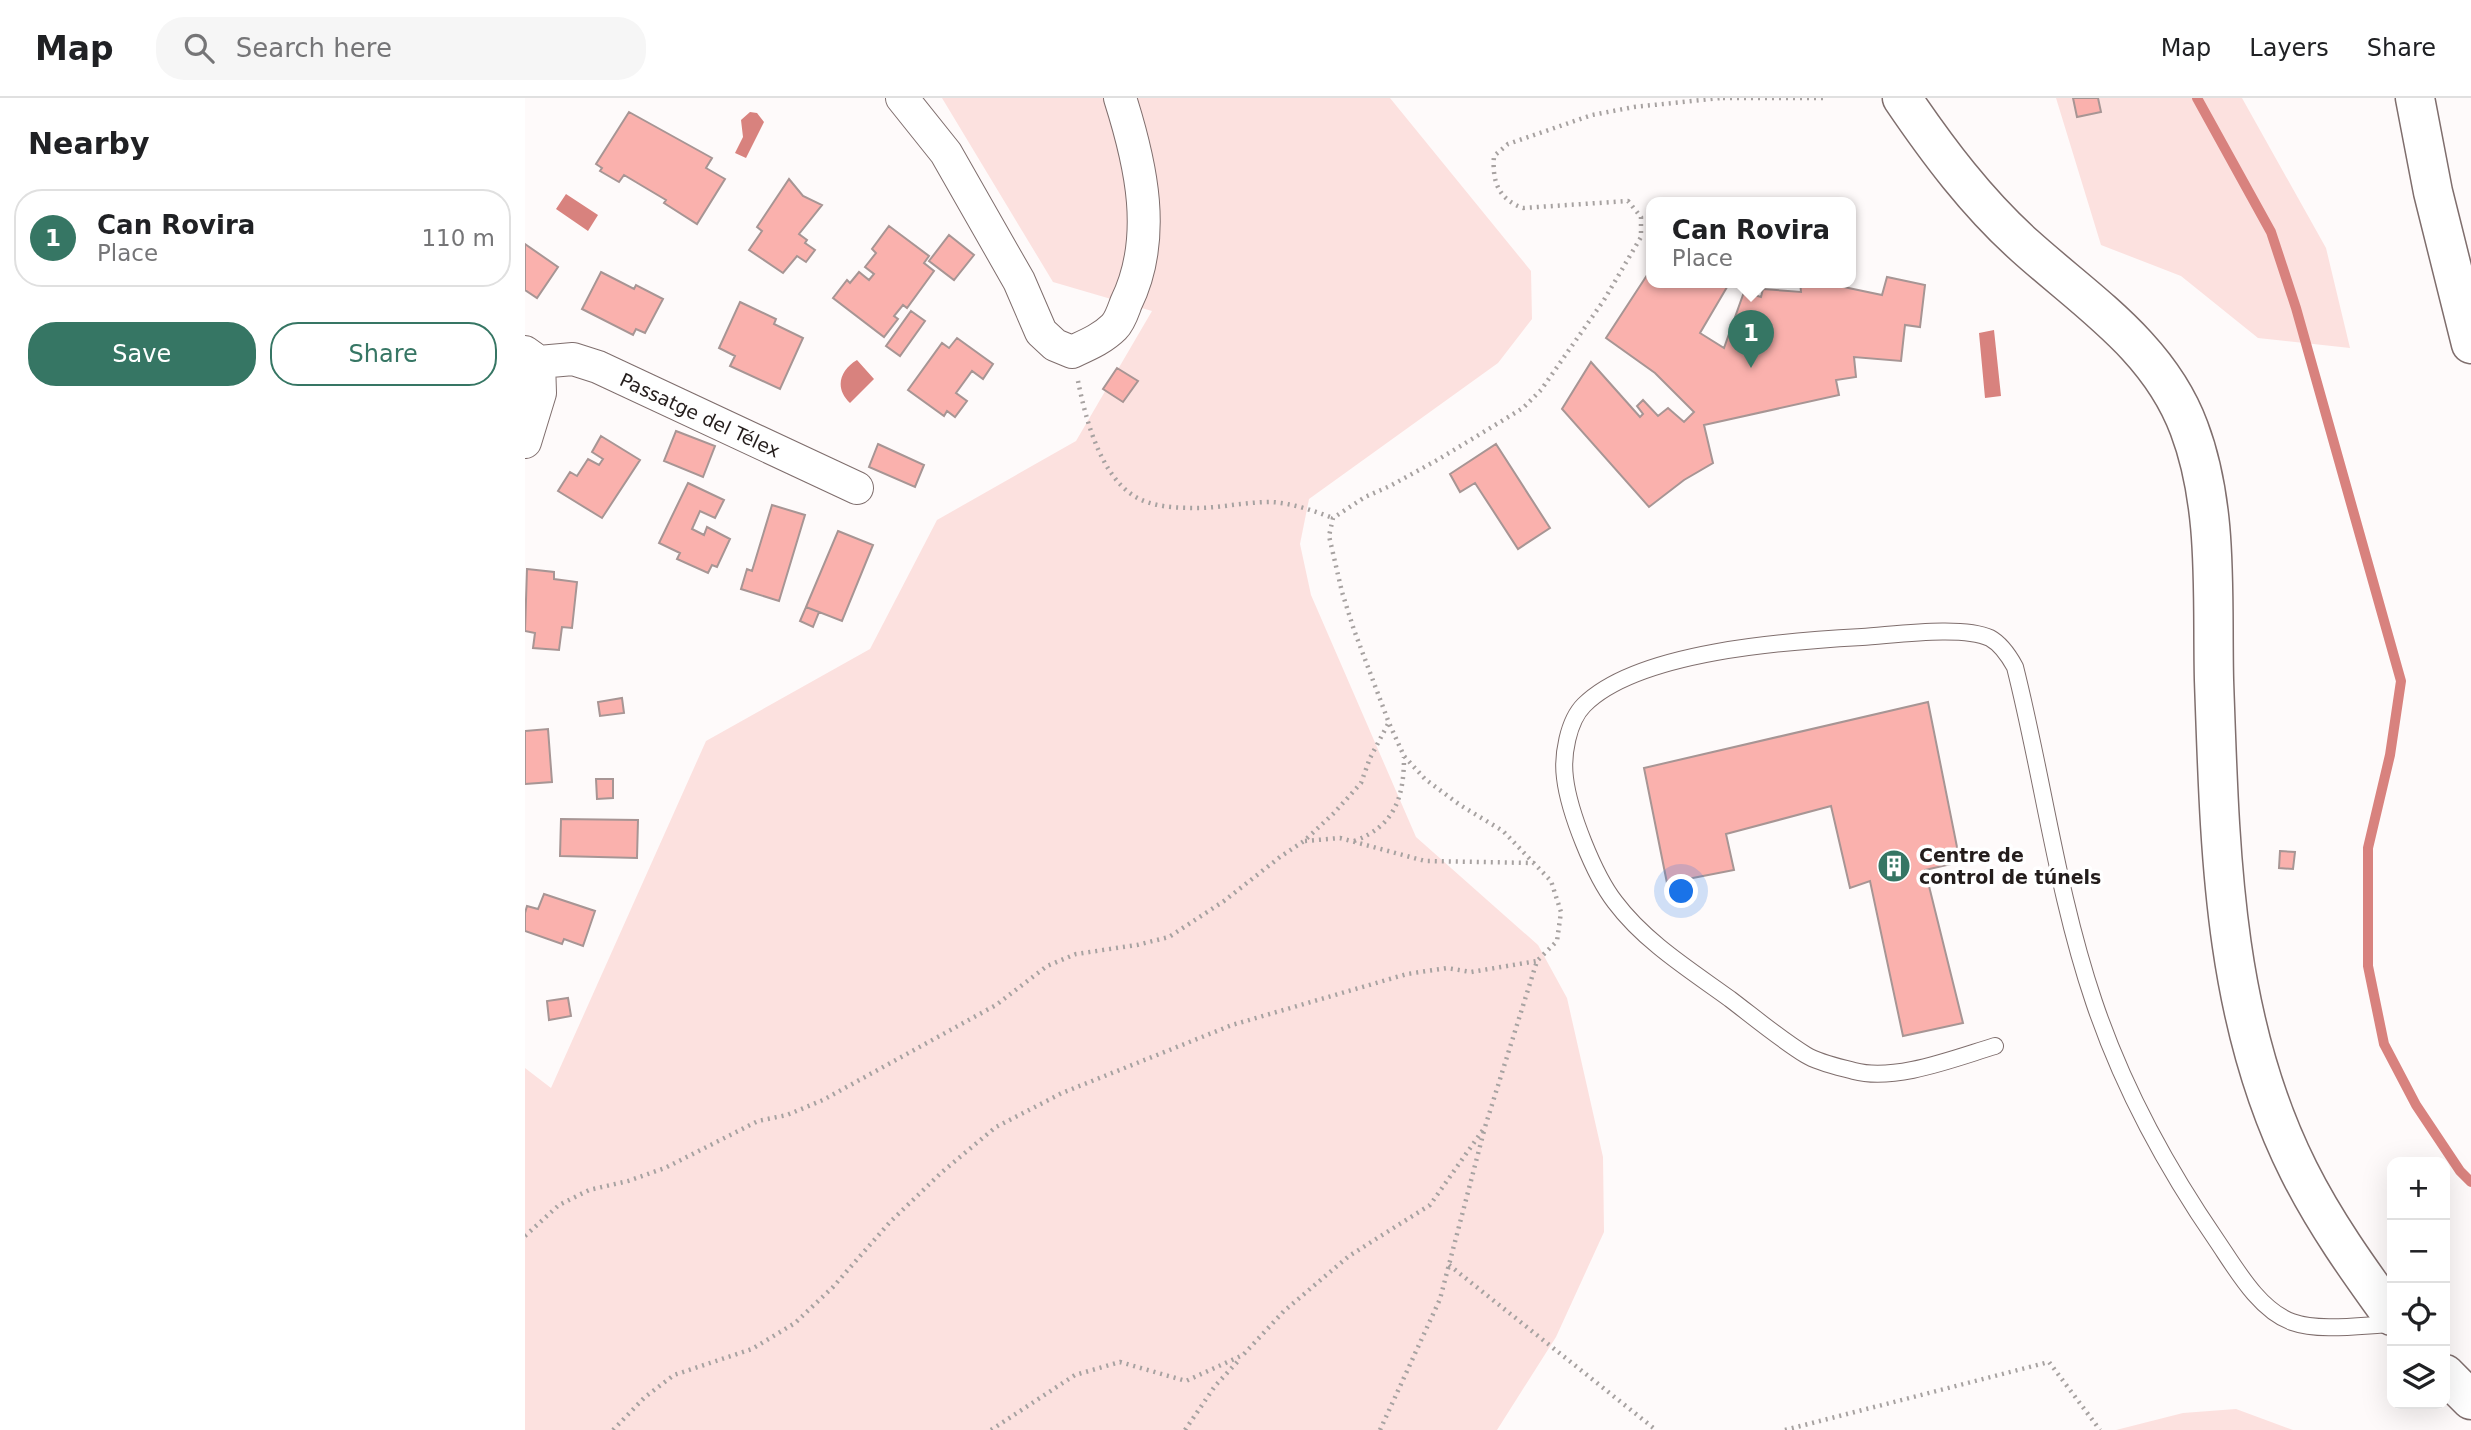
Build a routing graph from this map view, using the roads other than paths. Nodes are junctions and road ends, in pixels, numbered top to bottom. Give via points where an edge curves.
1 (902, 98) edge
2 (1120, 98) edge
3 (1902, 98) edge
4 (2415, 98) edge
5 (2471, 345) edge
6 (532, 357) edge
7 (525, 442) edge
8 (857, 488) dead end
9 (1995, 1046) dead end
10 (2387, 1308) edge
11 (2387, 1324) edge
12 (2450, 1379) edge
13 (2471, 1401) edge

1 - 2 street via 946,153 1019,281 1041,332 1072,352 1116,325 1142,261 1140,177
3 - 10 main road via 1992,213 2141,350 2173,394 2188,425 2199,457 2209,524 2228,927 2251,1044 2298,1168 2327,1222
4 - 5 main road
6 - 7 street via 540,393
6 - 8 street, Passatge del Télex via 573,359 598,367
9 - 11 lane via 1897,1072 1857,1072 1808,1056 1665,951 1613,901 1587,848 1565,776 1574,717 1599,693 1653,668 1709,653 1956,632 1993,640 2015,667 2093,1001 2115,1060 2177,1181 2238,1271 2274,1312 2293,1322 2327,1326
12 - 13 main road

